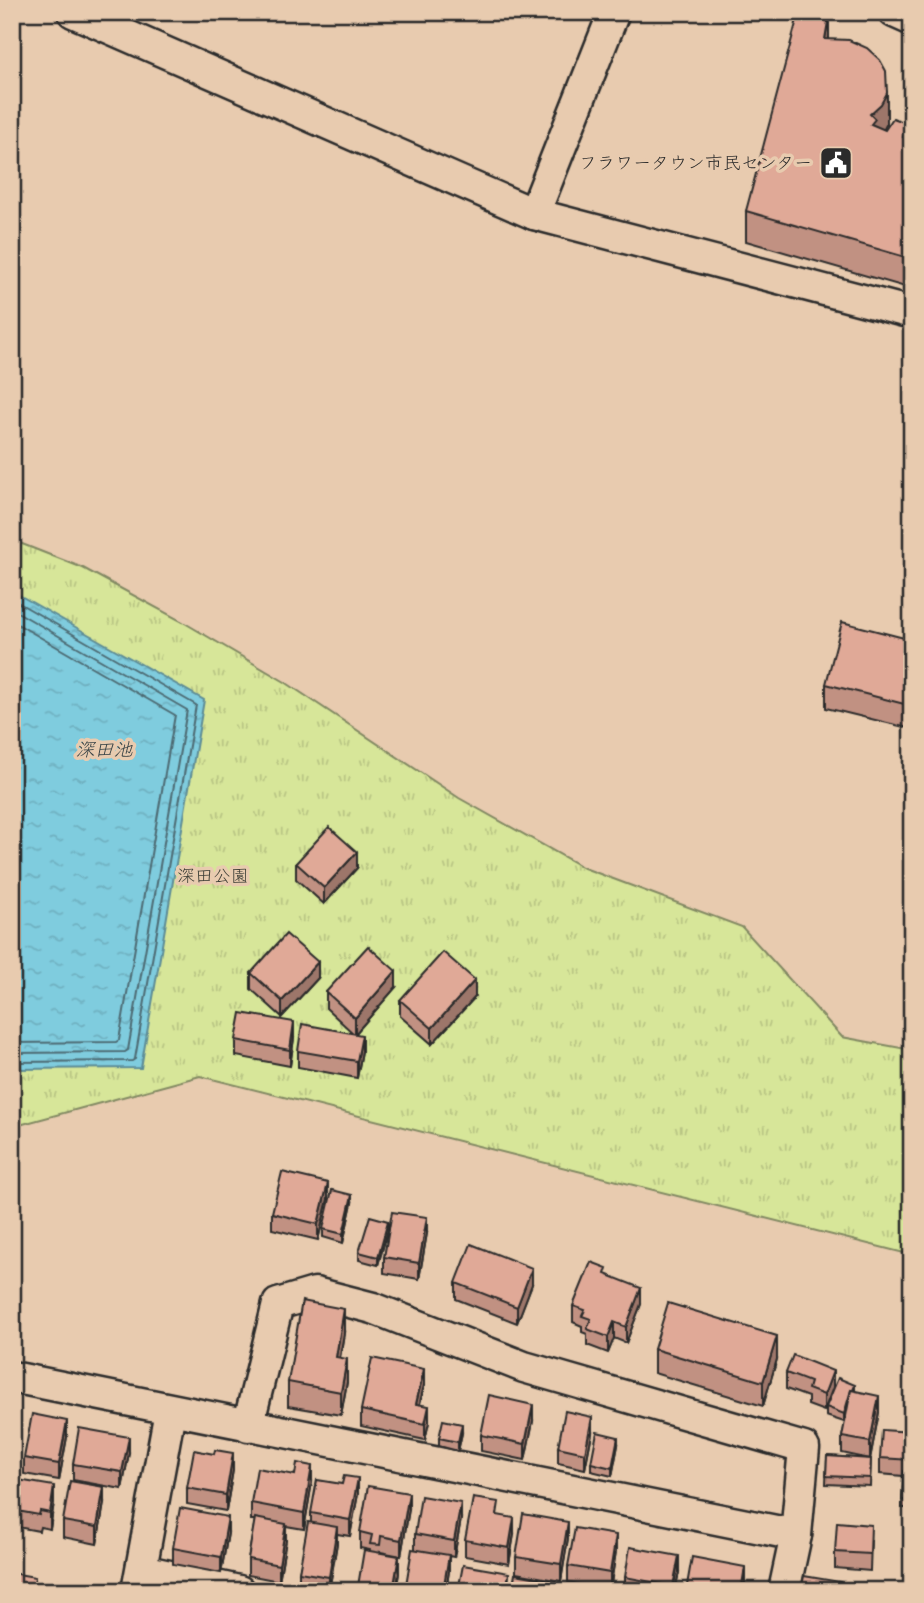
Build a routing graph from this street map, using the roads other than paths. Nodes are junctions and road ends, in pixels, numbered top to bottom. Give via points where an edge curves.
1 (73, 12) edge
2 (614, 12) edge
3 (894, 12) edge
4 (912, 20) edge
5 (534, 214) junction
6 (912, 313) edge
7 (12, 1377) edge
8 (170, 1411) junction
9 (248, 1426) junction
10 (796, 1535) junction
11 (139, 1581) edge
12 (239, 1591) edge
13 (784, 1591) edge

1 - 5 street
2 - 5 street
3 - 4 street
5 - 6 street
7 - 8 street
8 - 9 street
8 - 11 street
9 - 10 street
9 - 10 street via 278,1304 315,1293 373,1308 524,1367 804,1448
10 - 13 street
11 - 12 street

